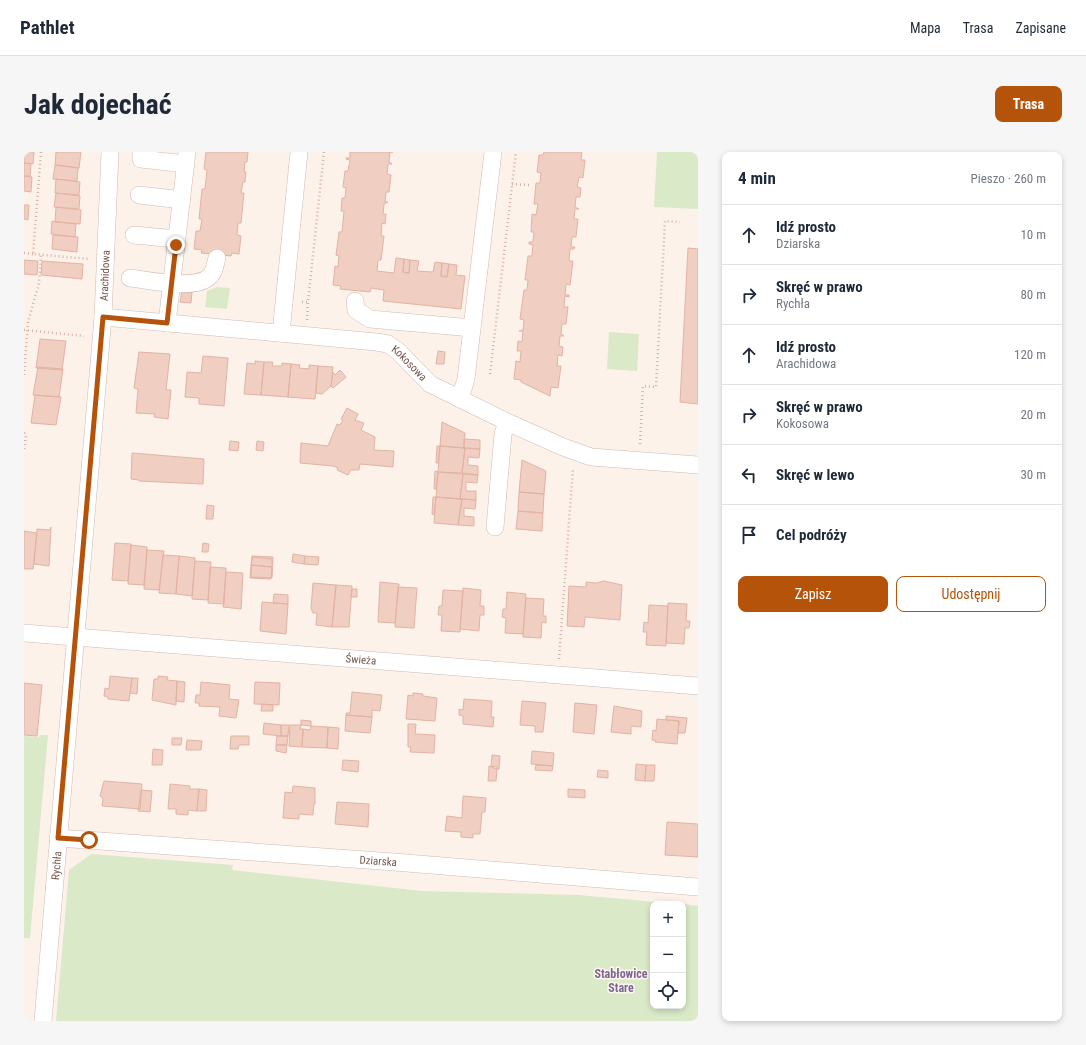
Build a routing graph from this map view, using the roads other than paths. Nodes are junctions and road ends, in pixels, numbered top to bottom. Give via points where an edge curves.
1 (110, 152) edge
2 (141, 152) edge
3 (299, 152) edge
4 (493, 152) edge
5 (187, 158) edge
6 (139, 195) dead end
7 (182, 200) junction
8 (134, 235) dead end
9 (176, 239) junction
10 (217, 258) dead end
11 (130, 278) dead end
12 (172, 282) junction
13 (355, 301) dead end
14 (103, 317) junction
15 (167, 323) junction
16 (472, 328) junction
17 (281, 332) junction
18 (460, 399) junction
19 (507, 422) junction
20 (698, 465) edge
21 (495, 527) dead end
22 (24, 633) edge
23 (76, 638) junction
24 (698, 686) edge
25 (58, 838) junction
26 (698, 887) edge
27 (43, 1021) edge

1 - 14 street, Arachidowa
2 - 5 street via 141,159
3 - 17 street
4 - 16 street
5 - 7 street
6 - 7 street
7 - 9 street
8 - 9 street
9 - 12 street
10 - 12 street via 214,270 206,279 190,284
11 - 12 street
12 - 15 street
13 - 16 street via 356,310 370,319
14 - 15 street, Kokosowa
14 - 23 street, Arachidowa
15 - 17 street, Kokosowa
16 - 18 street via 466,379
17 - 18 street, Kokosowa via 388,344 430,384
18 - 19 street, Kokosowa
19 - 20 street, Kokosowa via 591,457
19 - 21 street via 503,434
22 - 23 street, Świeża
23 - 24 street, Świeża
23 - 25 street, Rychła
25 - 26 street, Dziarska
25 - 27 street, Rychła

